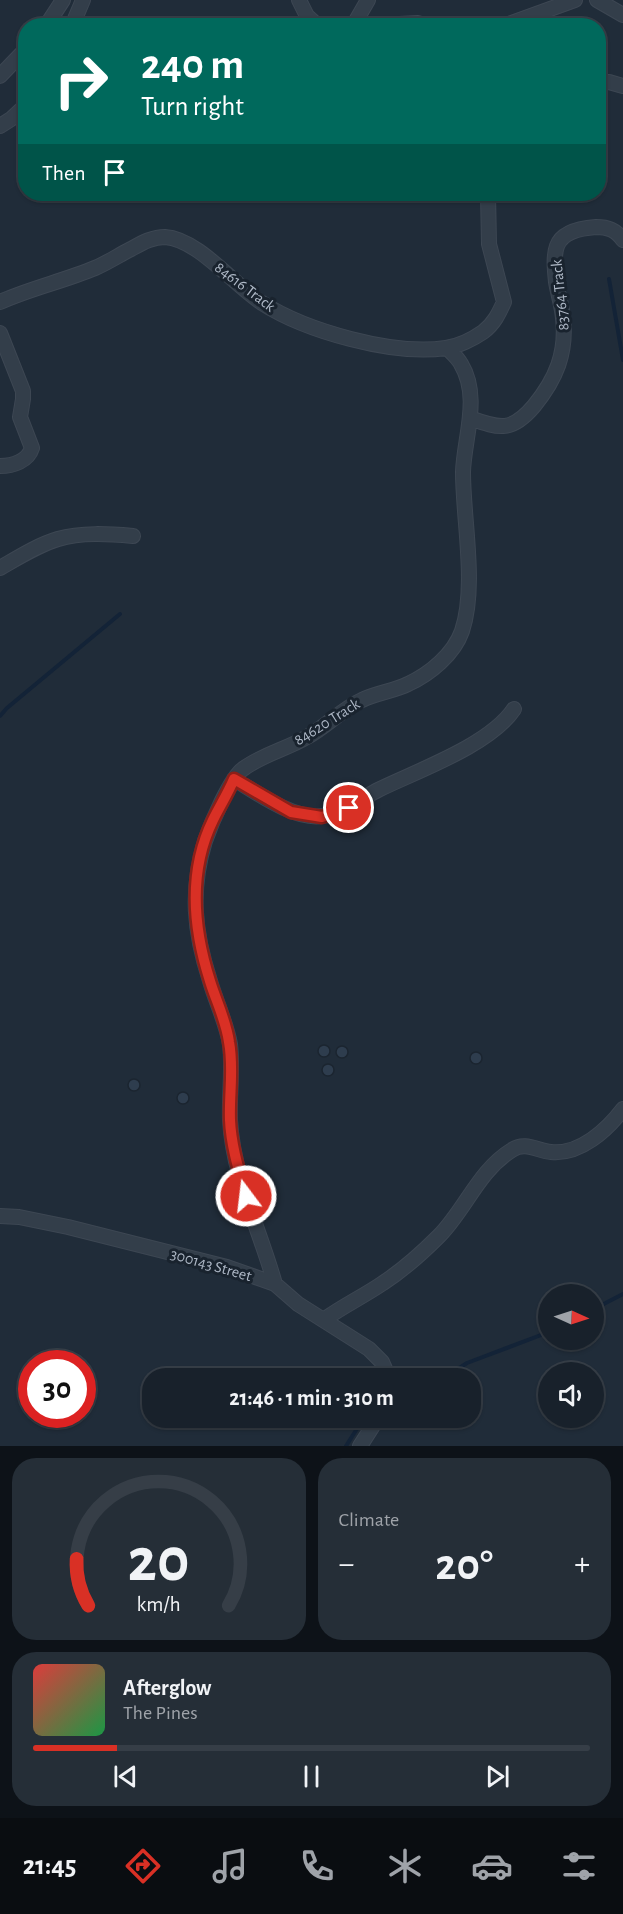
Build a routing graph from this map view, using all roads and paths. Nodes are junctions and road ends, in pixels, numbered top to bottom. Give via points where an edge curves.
1 (63, 0) edge
2 (83, 0) edge
3 (299, 0) edge
4 (368, 0) edge
5 (575, 0) edge
6 (597, 0) edge
7 (623, 15) edge
8 (51, 18) edge
9 (75, 18) edge
10 (309, 18) edge
11 (358, 18) edge
12 (525, 18) edge
13 (18, 57) edge
14 (0, 75) edge
15 (606, 82) edge
16 (623, 86) edge
17 (18, 111) edge
18 (0, 126) edge
19 (488, 201) edge
20 (623, 240) edge
21 (0, 302) edge
22 (0, 333) edge
23 (447, 348) junction
24 (470, 418) junction
25 (0, 466) edge
26 (133, 536) dead end
27 (0, 568) edge
28 (514, 710) dead end
29 (234, 779) junction
30 (623, 1109) edge
31 (0, 1215) edge
32 (275, 1284) junction
33 (325, 1319) junction
34 (384, 1368) edge
35 (372, 1428) edge
36 (360, 1446) edge

1 - 8 street
2 - 9 street
3 - 10 street
4 - 11 street
5 - 12 street
6 - 7 street
13 - 14 street
15 - 16 street
17 - 18 street
19 - 23 street, 84616 Track via 489,244 504,302 484,331
20 - 24 street, 83764 Track via 613,230 601,227 575,231 561,239 554,266 565,338 557,371 525,417 514,425 505,427
21 - 23 street, 84616 Track via 95,268 151,238 165,237 180,240 204,255 261,302 286,316 369,342
22 - 25 street via 23,391 20,417 32,446 21,461
23 - 24 street via 465,372
24 - 29 street, 84620 Track via 463,468 468,592 462,633 454,646 443,660 408,684 349,706 309,736 242,769
26 - 27 street via 60,538
28 - 29 street via 475,743 377,790 349,808 322,817 291,812
29 - 32 street, 84620 Track via 205,841 198,868 195,914 210,981 230,1042 230,1121 236,1160
30 - 33 street via 602,1133 568,1150 554,1153 525,1145 513,1149 498,1160 469,1194 441,1235 382,1283
31 - 32 street, 300143 Street via 68,1227 227,1267
32 - 33 street, 300143 Street via 298,1304
33 - 34 street, 300143 Street via 369,1349
35 - 36 street

